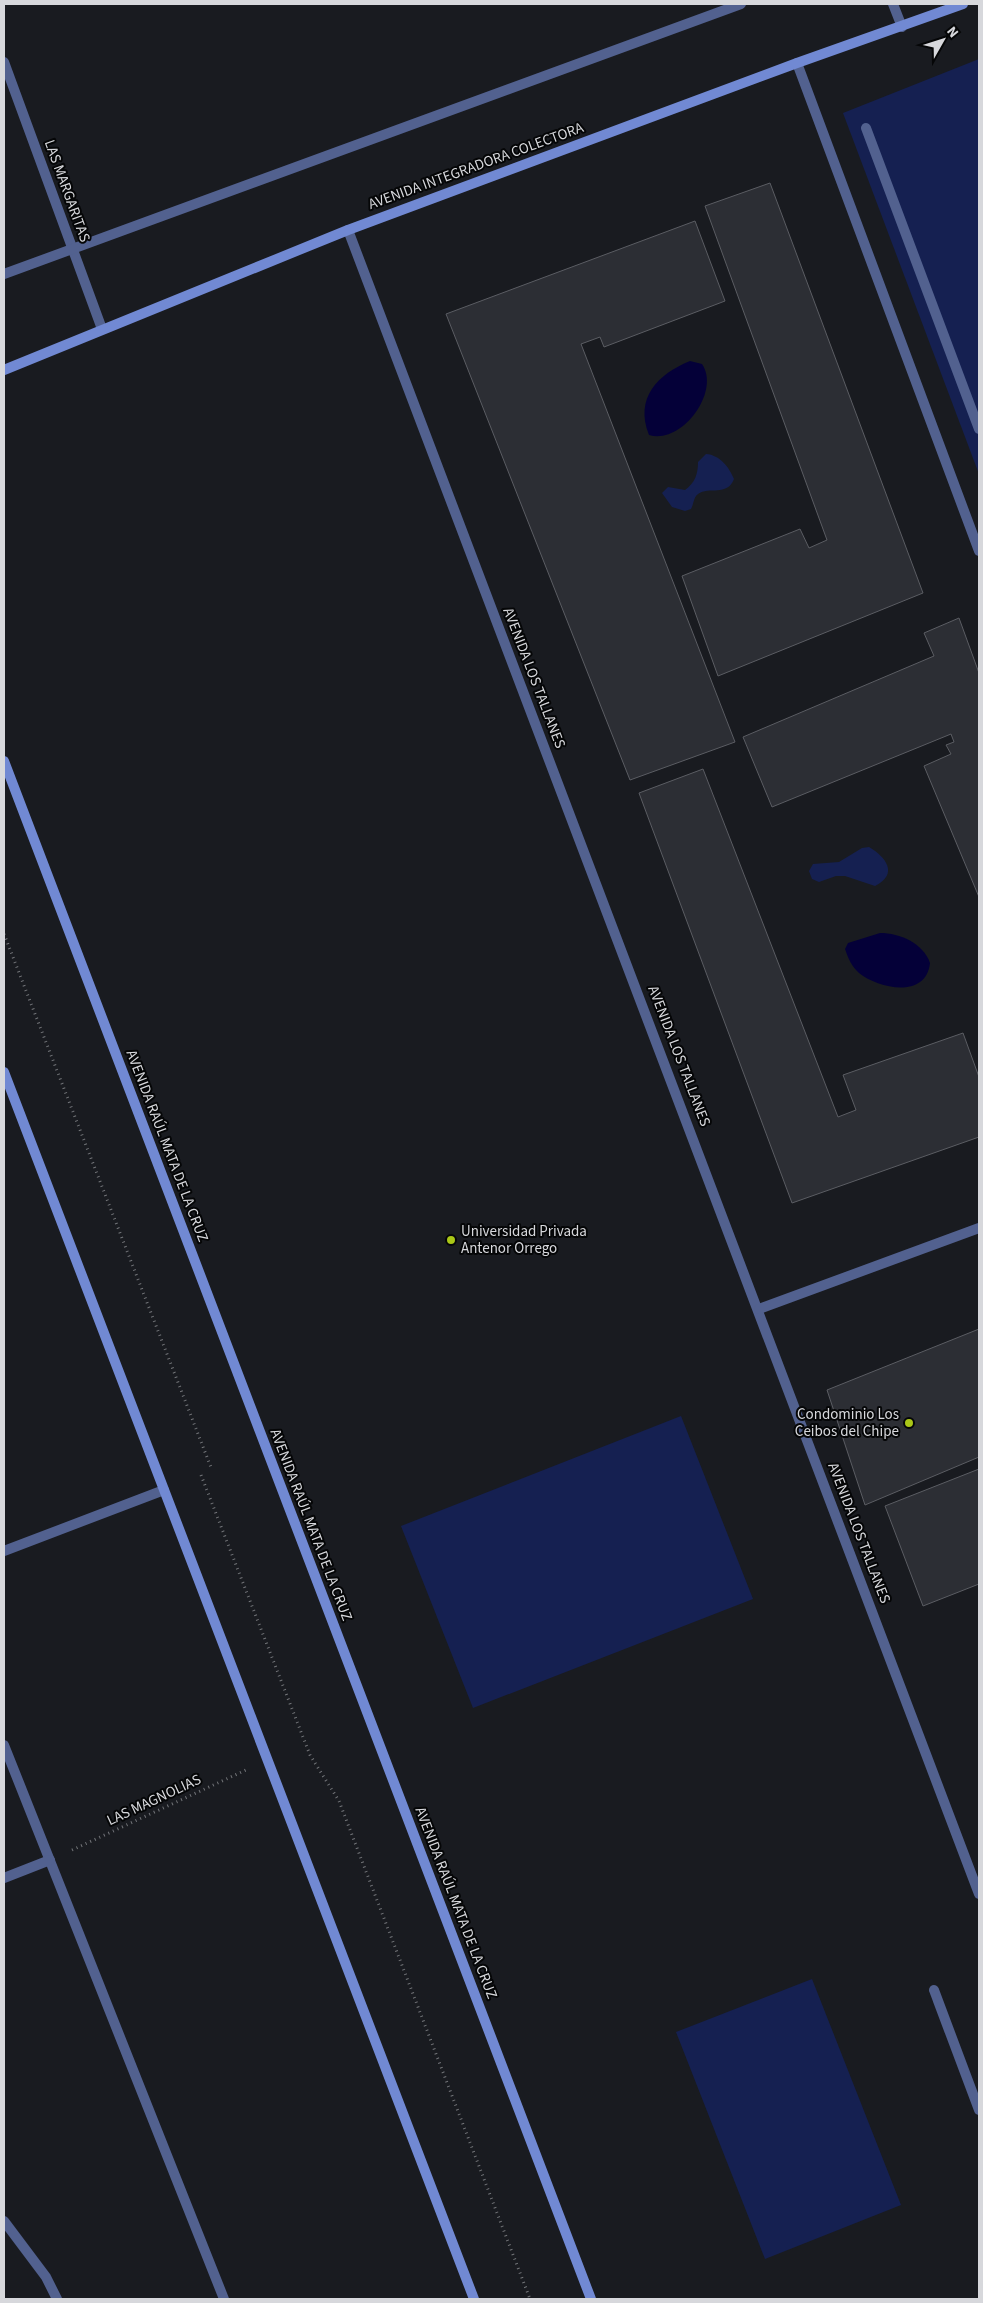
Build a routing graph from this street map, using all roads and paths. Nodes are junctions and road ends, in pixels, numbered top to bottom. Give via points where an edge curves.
1 (741, 4) edge
2 (893, 4) edge
3 (958, 5) edge
4 (902, 27) junction
5 (4, 62) edge
6 (797, 63) junction
7 (866, 128) dead end
8 (348, 230) junction
9 (72, 249) junction
10 (4, 274) edge
11 (102, 330) junction
12 (4, 370) edge
13 (979, 428) edge
14 (979, 551) edge
15 (4, 761) edge
16 (4, 934) edge
17 (4, 1072) edge
18 (979, 1228) edge
19 (759, 1309) junction
20 (212, 1470) dead end
21 (202, 1475) dead end
22 (164, 1490) junction
23 (4, 1552) edge
24 (4, 1744) edge
25 (267, 1760) junction
26 (50, 1860) junction
27 (4, 1878) edge
28 (979, 1894) edge
29 (934, 1990) dead end
30 (979, 2110) edge
31 (4, 2221) edge
32 (57, 2299) edge
33 (224, 2299) edge
34 (474, 2299) edge
35 (530, 2299) edge
36 (591, 2299) edge

1 - 9 street
2 - 4 street
3 - 4 main road, AVENIDA INTEGRADORA COLECTORA
4 - 6 main road, AVENIDA INTEGRADORA COLECTORA
5 - 9 street, LAS MARGARITAS
6 - 8 main road, AVENIDA INTEGRADORA COLECTORA
6 - 14 street
7 - 13 street
8 - 11 main road, AVENIDA INTEGRADORA COLECTORA
8 - 19 street, AVENIDA LOS TALLANES
9 - 10 street
9 - 11 street, LAS MARGARITAS
11 - 12 main road, AVENIDA INTEGRADORA COLECTORA
15 - 36 main road, AVENIDA RAÚL MATA DE LA CRUZ
16 - 20 path
17 - 22 main road
18 - 19 street
19 - 28 street, AVENIDA LOS TALLANES
21 - 35 path via 310,1755 339,1801
22 - 23 street
22 - 25 main road
24 - 26 street
25 - 26 path, LAS MAGNOLIAS
25 - 34 main road
26 - 27 street
26 - 33 street
29 - 30 street
31 - 32 street via 46,2277

